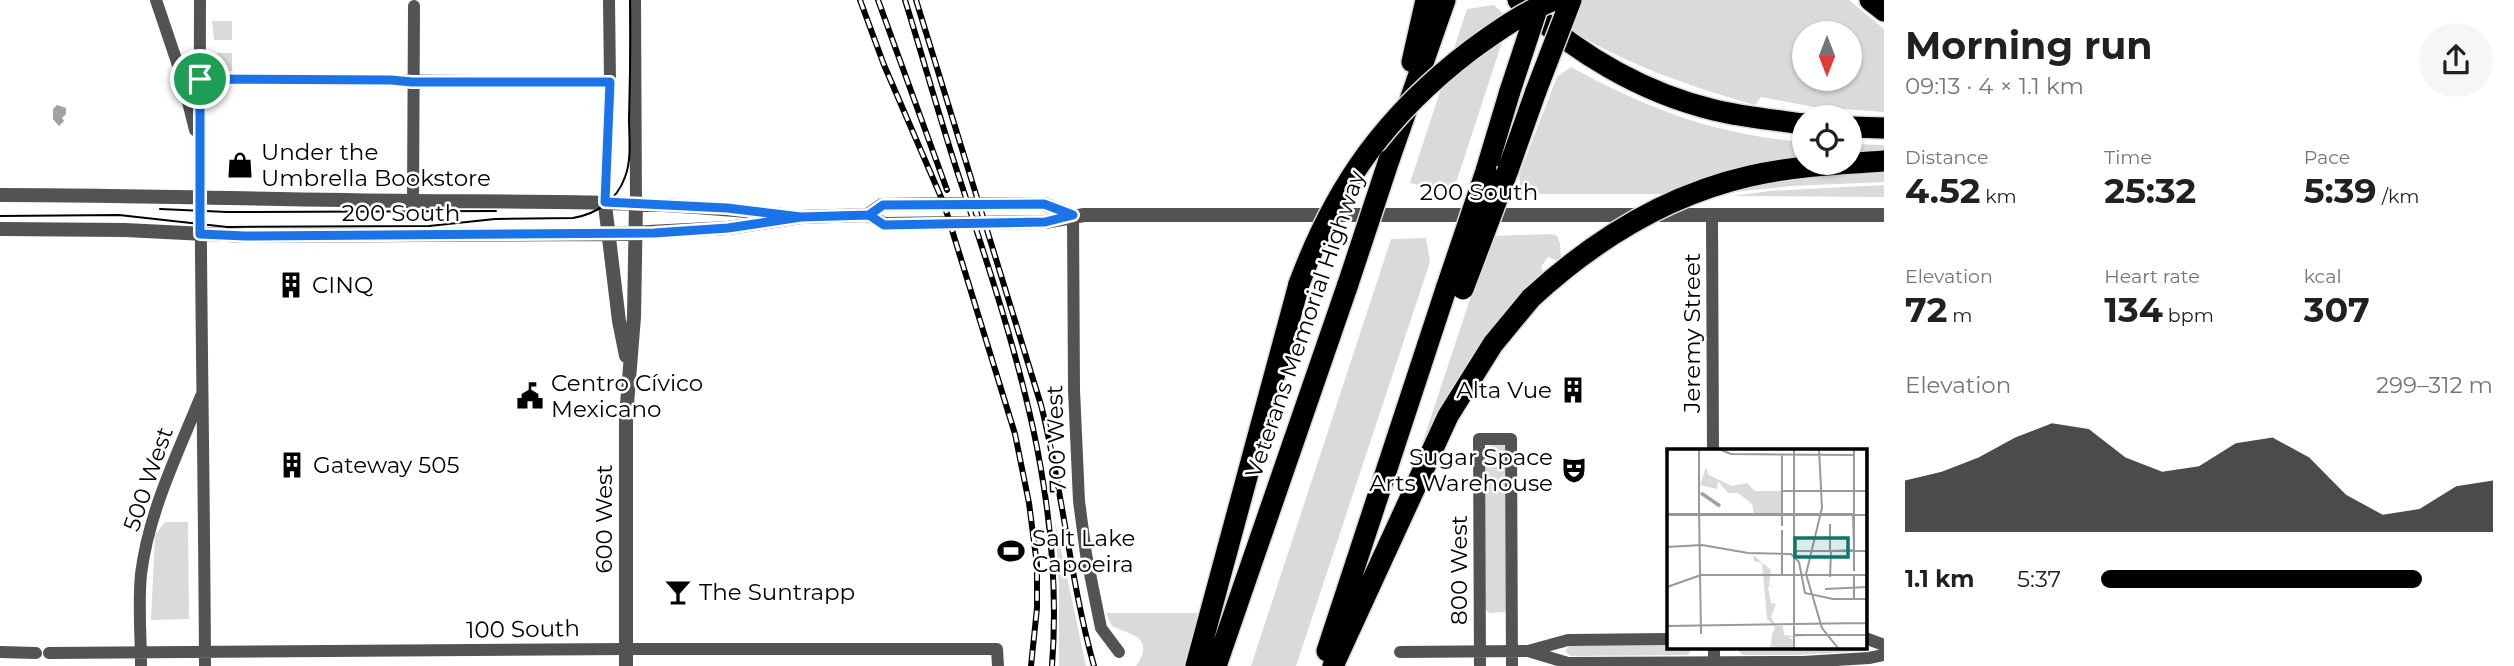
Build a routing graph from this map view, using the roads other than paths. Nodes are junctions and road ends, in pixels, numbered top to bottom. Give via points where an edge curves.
1 (156, 0) edge
2 (200, 0) edge
3 (609, 0) edge
4 (635, 0) edge
5 (1426, 0) edge
6 (1445, 0) edge
7 (1518, 0) edge
8 (1540, 0) edge
9 (1554, 0) edge
10 (1571, 0) edge
11 (1870, 0) edge
12 (414, 6) dead end
13 (1884, 11) edge
14 (200, 79) junction
15 (412, 82) junction
16 (610, 82) junction
17 (1792, 122) edge
18 (200, 148) junction
19 (1389, 160) junction
20 (1884, 161) edge
21 (0, 195) edge
22 (199, 197) junction
23 (412, 201) junction
24 (605, 203) junction
25 (636, 203) junction
26 (1073, 215) junction
27 (1712, 215) junction
28 (1884, 215) edge
29 (801, 217) junction
30 (0, 229) edge
31 (200, 234) junction
32 (609, 234) junction
33 (635, 234) junction
34 (1455, 288) junction
35 (629, 371) junction
36 (202, 392) junction
37 (1713, 449) edge
38 (1667, 639) edge
39 (1867, 639) edge
40 (1884, 645) edge
41 (626, 649) junction
42 (1512, 651) junction
43 (1528, 651) junction
44 (0, 652) edge
45 (1119, 652) dead end
46 (1399, 652) dead end
47 (1480, 652) junction
48 (1884, 655) edge
49 (205, 659) edge
50 (141, 660) edge
51 (1714, 664) edge
52 (626, 666) edge
53 (998, 666) edge
54 (1196, 666) edge
55 (1216, 666) edge
56 (1322, 666) edge
57 (1334, 666) edge
58 (1480, 666) edge
59 (1512, 666) edge

1 - 18 street, 500 West
2 - 14 street, 500 West
3 - 16 street, 600 West
4 - 25 street, 600 West
5 - 19 highway
6 - 19 highway, Veterans Memorial Highway
7 - 17 highway via 1548,27 1632,80 1713,110
8 - 34 highway, bridge
9 - 54 highway, bridge via 1485,40 1424,89 1374,142 1338,198 1299,284
10 - 34 highway, bridge via 1508,170
11 - 13 highway
12 - 15 street
14 - 15 street
14 - 18 street, 500 West
15 - 16 street
15 - 23 street
16 - 24 street, 600 West
18 - 22 street, 500 West
19 - 55 highway, Veterans Memorial Highway, bridge
20 - 57 highway, bridge via 1779,170 1693,194 1608,236 1531,298 1493,344 1448,416
21 - 22 street, 200 South
22 - 23 street, 200 South
22 - 31 street, 500 West
23 - 24 street, 200 South
24 - 25 street, 200 South
24 - 32 street, 600 West
25 - 29 street, 200 South
25 - 33 street, 600 West
26 - 27 street, 200 South
26 - 29 street, 200 South via 1044,204 980,204 883,205 869,215
26 - 45 street, 700 West via 1079,501 1101,628
27 - 28 street, 200 South
27 - 37 street, Jeremy Street
29 - 33 street, 200 South via 728,228
30 - 31 street, 200 South
31 - 32 street, 200 South
31 - 36 street, 500 West
32 - 33 street, 200 South
32 - 35 street, 600 West
33 - 35 street, 600 West
34 - 56 highway via 1396,445
35 - 41 street, 600 West
36 - 49 street, 500 West
36 - 50 street, 500 West via 150,526 141,576
38 - 43 street via 1568,640
39 - 40 street
41 - 49 street, 100 South
41 - 52 street, 600 West
41 - 53 street, 100 South via 998,649
42 - 43 street
42 - 47 street
42 - 47 street, 800 West via 1511,439 1479,439
42 - 59 street, 800 West
43 - 51 street via 1568,663
44 - 50 street, 100 South
46 - 47 street
47 - 58 street, 800 West
48 - 51 street via 1803,663
49 - 50 street, 100 South

